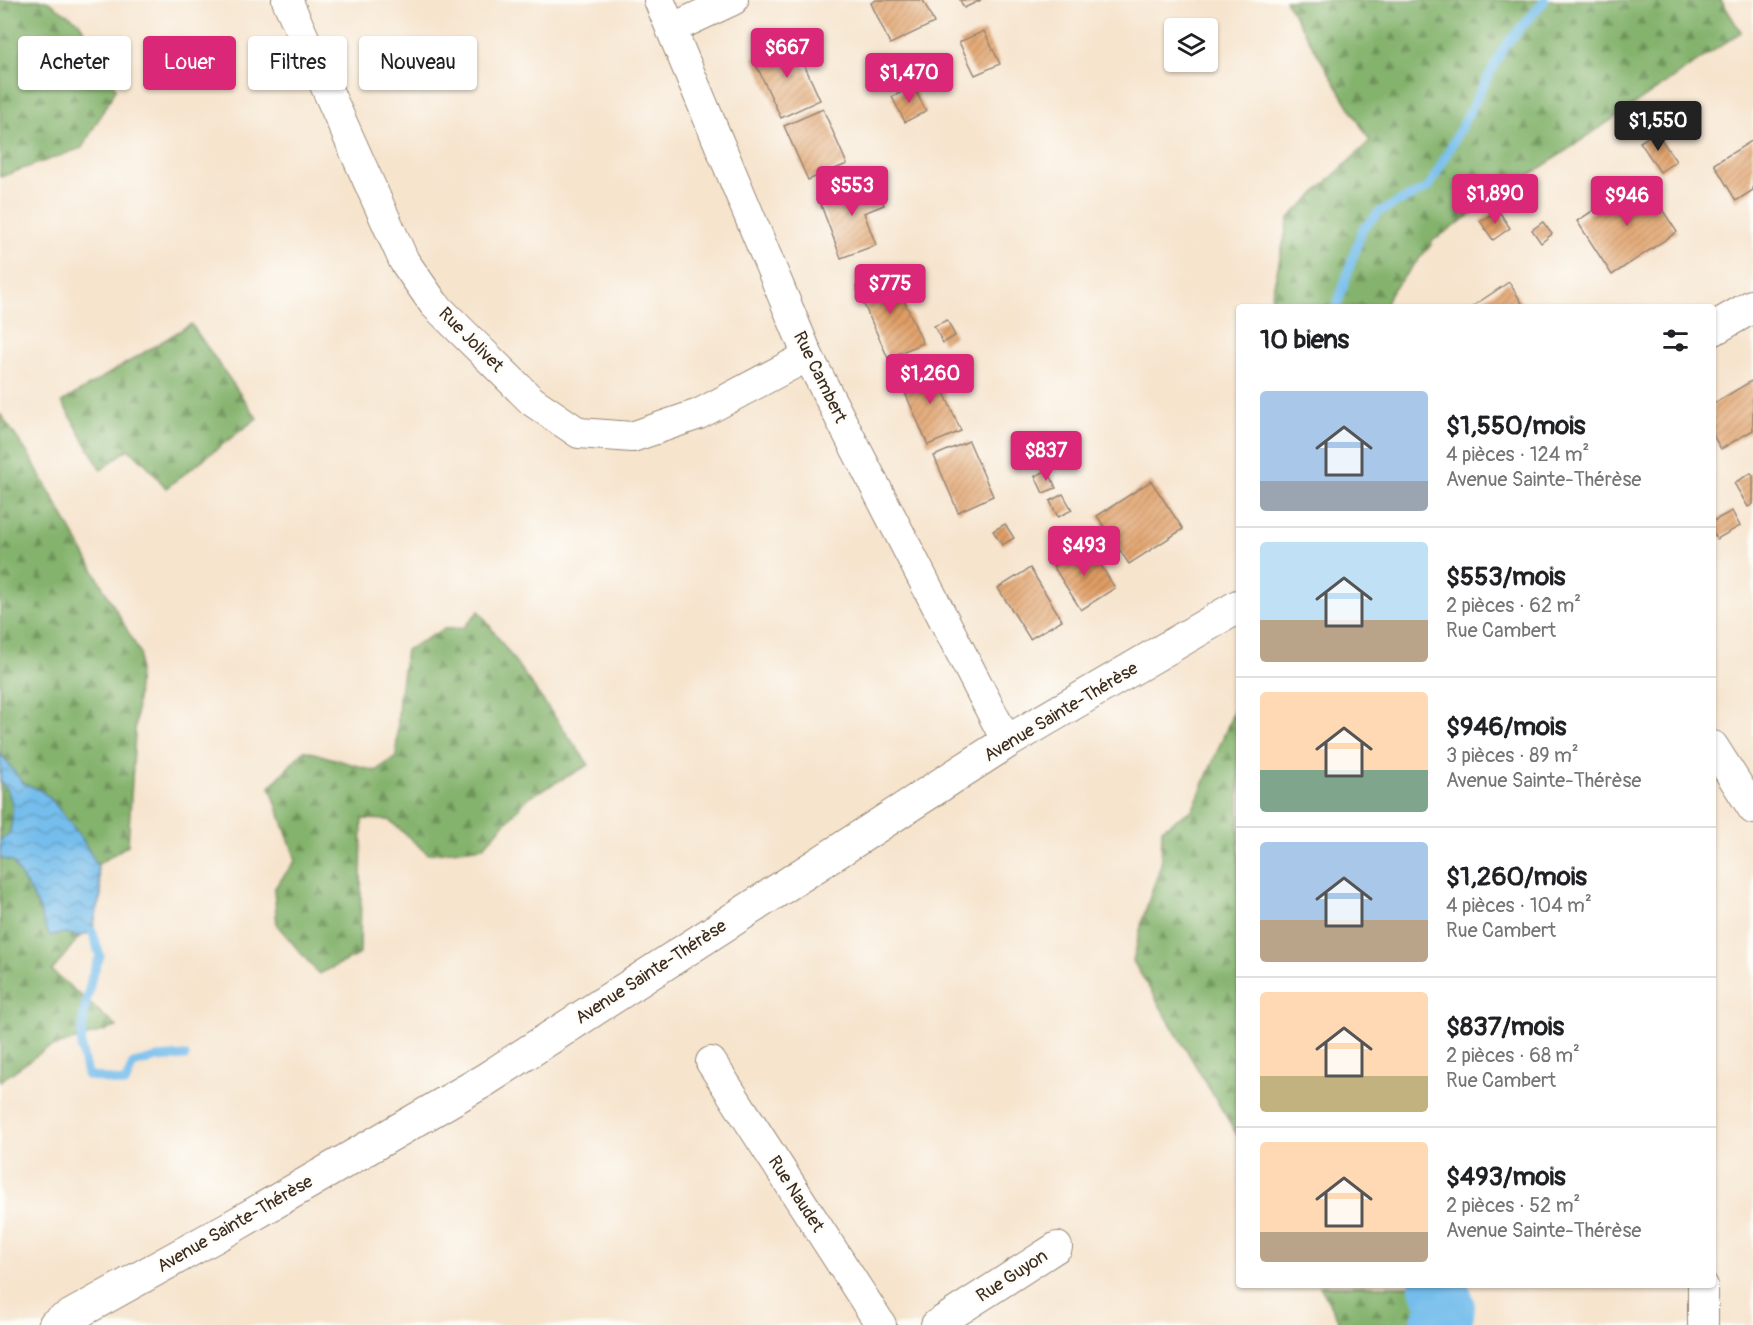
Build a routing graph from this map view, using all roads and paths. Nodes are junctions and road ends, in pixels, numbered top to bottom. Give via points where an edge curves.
1 (287, 0) edge
2 (659, 0) edge
3 (733, 0) edge
4 (671, 29) junction
5 (1753, 306) edge
6 (1716, 327) edge
7 (808, 356) junction
8 (1236, 608) edge
9 (1007, 742) junction
10 (1716, 751) edge
11 (1753, 809) edge
12 (711, 1062) dead end
13 (1057, 1247) dead end
14 (1703, 1288) edge
15 (55, 1325) edge
16 (880, 1325) edge
17 (936, 1325) edge
18 (1703, 1325) edge

1 - 7 street, Rue Jolivet via 404,261 434,304 532,401 579,433 632,437 699,414
2 - 4 street, Rue Cambert
3 - 4 street
4 - 7 street, Rue Cambert
5 - 6 street
7 - 9 street, Rue Cambert
8 - 9 street, Avenue Sainte-Thérèse
9 - 15 street, Avenue Sainte-Thérèse via 485,1080
10 - 11 street
12 - 16 street, Rue Naudet
13 - 17 street, Rue Guyon
14 - 18 street

